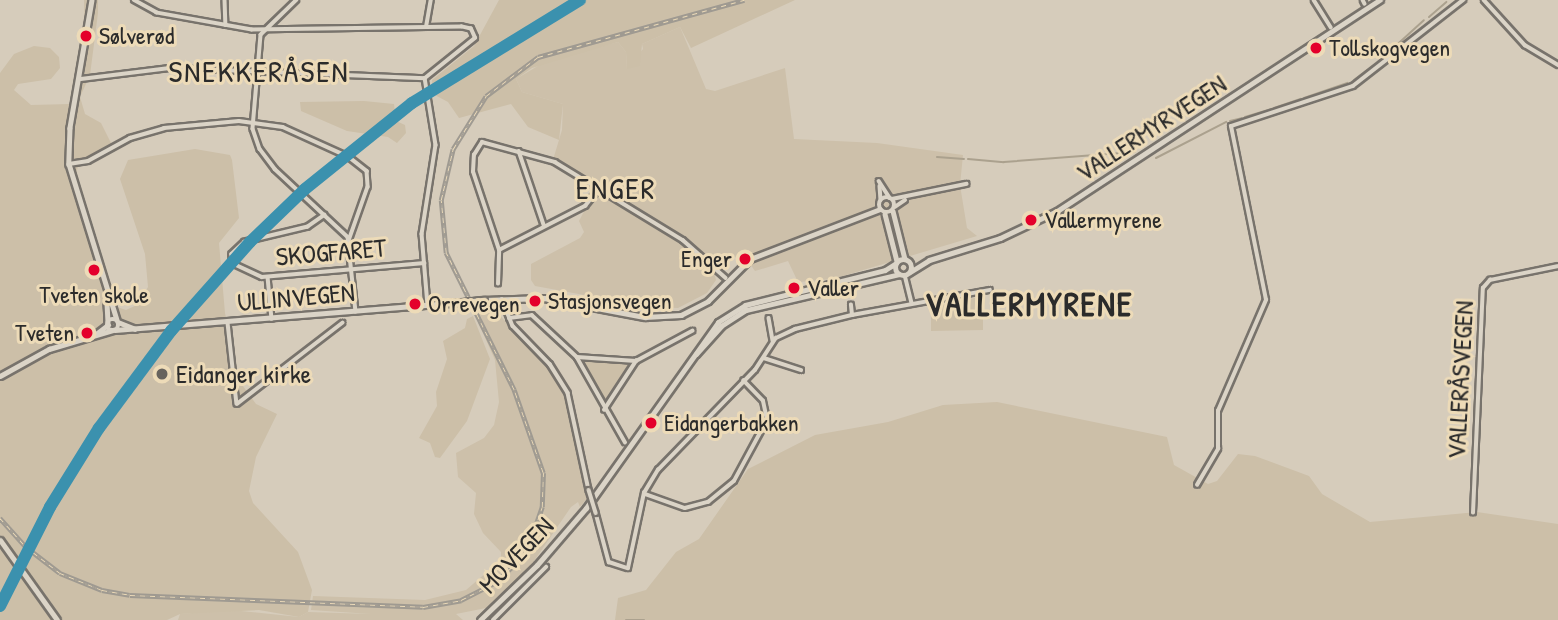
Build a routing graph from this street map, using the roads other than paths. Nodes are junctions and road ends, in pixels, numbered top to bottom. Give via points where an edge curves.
1 (92, 0) edge
2 (134, 0) edge
3 (225, 0) edge
4 (297, 0) edge
5 (431, 0) edge
6 (1314, 0) edge
7 (1380, 0) edge
8 (1463, 0) edge
9 (1484, 0) edge
10 (226, 25) junction
11 (426, 27) junction
12 (1331, 27) dead end
13 (263, 31) junction
14 (1558, 65) edge
15 (256, 72) junction
16 (425, 78) junction
17 (80, 79) junction
18 (252, 121) junction
19 (519, 151) junction
20 (69, 164) junction
21 (966, 184) dead end
22 (599, 189) junction
23 (911, 197) junction
24 (891, 198) junction
25 (881, 200) junction
26 (880, 208) junction
27 (894, 209) junction
28 (885, 213) junction
29 (324, 215) junction
30 (544, 226) junction
31 (349, 241) junction
32 (499, 250) junction
33 (906, 260) junction
34 (929, 260) junction
35 (896, 262) junction
36 (424, 263) junction
37 (1558, 266) edge
38 (351, 269) junction
39 (905, 274) junction
40 (268, 277) junction
41 (726, 278) junction
42 (498, 284) dead end
43 (105, 289) junction
44 (990, 290) dead end
45 (502, 299) junction
46 (912, 303) junction
47 (428, 305) junction
48 (851, 305) dead end
49 (740, 310) junction
50 (356, 312) junction
51 (852, 315) junction
52 (769, 318) dead end
53 (272, 319) junction
54 (508, 319) junction
55 (117, 321) junction
56 (228, 323) junction
57 (342, 323) dead end
58 (108, 324) junction
59 (114, 330) junction
60 (142, 330) junction
61 (692, 331) dead end
62 (92, 336) junction
63 (773, 341) junction
64 (577, 357) junction
65 (764, 358) junction
66 (636, 361) junction
67 (801, 370) dead end
68 (2, 373) edge
69 (744, 381) junction
70 (604, 410) junction
71 (625, 442) dead end
72 (1197, 485) dead end
73 (644, 493) junction
74 (1473, 513) dead end
75 (0, 540) edge
76 (0, 545) edge
77 (546, 567) dead end
78 (55, 620) edge
79 (480, 620) edge
80 (493, 620) edge

1 - 17 main road
2 - 10 street via 157,13
3 - 10 street
4 - 13 street
5 - 11 street
6 - 12 street
7 - 34 main road, VALLERMYRVEGEN via 1056,211 1000,238
8 - 72 street via 1353,86 1231,126 1266,300 1218,411 1218,449
9 - 14 street via 1525,45
10 - 13 street
11 - 13 street
11 - 16 street via 468,27 475,34 470,46
13 - 15 street
15 - 16 street
15 - 17 street via 157,69
15 - 18 street
16 - 36 street via 436,145 423,226
17 - 20 main road via 70,128
18 - 20 street via 152,130 88,161
18 - 29 street via 264,156
18 - 31 street via 310,136 365,168 368,187
19 - 22 street via 547,159
19 - 30 street
19 - 32 street via 479,143 473,173
20 - 43 main road
21 - 23 street
22 - 30 street via 586,206
22 - 41 street via 683,240
23 - 24 street
23 - 27 street
24 - 25 main road
24 - 25 street via 880,182
24 - 27 main road
25 - 26 main road
26 - 28 main road
26 - 41 main road via 759,255
27 - 28 main road
27 - 33 main road
28 - 35 main road
29 - 31 street
29 - 40 street, SKOGFARET via 308,227 249,240 234,251 235,266 252,276
30 - 32 street
31 - 38 street
32 - 42 street
33 - 34 main road, VALLERMYRVEGEN
33 - 35 main road, VALLERMYRVEGEN
33 - 39 main road
34 - 39 main road, VALLERMYRVEGEN
35 - 39 main road
35 - 49 main road, VALLERMYRVEGEN via 885,270
36 - 38 street, SKOGFARET
36 - 47 street
37 - 74 street, VALLERÅSVEGEN via 1490,280 1483,288
38 - 40 street, SKOGFARET
38 - 50 street
39 - 46 street
39 - 49 main road, VALLERMYRVEGEN
40 - 53 street
41 - 45 main road via 702,306 669,317 552,299
43 - 55 main road
43 - 58 main road
44 - 46 street
45 - 47 main road, ULLINVEGEN, bridge
45 - 54 street
46 - 51 street
47 - 50 main road, ULLINVEGEN
48 - 51 street
49 - 79 main road, MOVEGEN via 684,367 579,516
50 - 53 main road, ULLINVEGEN
51 - 63 street via 794,329
52 - 63 street
53 - 56 main road, ULLINVEGEN
54 - 64 street via 532,315
54 - 73 street, bridge via 550,364 568,393 609,562 628,568
55 - 58 main road
55 - 59 main road
55 - 60 main road, ULLINVEGEN
56 - 57 street via 237,404
56 - 60 main road, ULLINVEGEN
58 - 59 main road
58 - 62 main road
59 - 60 main road, ULLINVEGEN
59 - 62 main road, ULLINVEGEN
61 - 66 street
62 - 68 main road, ULLINVEGEN via 49,349
63 - 65 street
64 - 66 street
64 - 70 street
65 - 67 street
65 - 69 street
66 - 70 street
69 - 73 street via 666,461
69 - 73 street via 763,401 768,420 734,481 708,502 685,508
70 - 71 street
75 - 78 main road
76 - 78 main road
77 - 80 street, MOVEGEN

